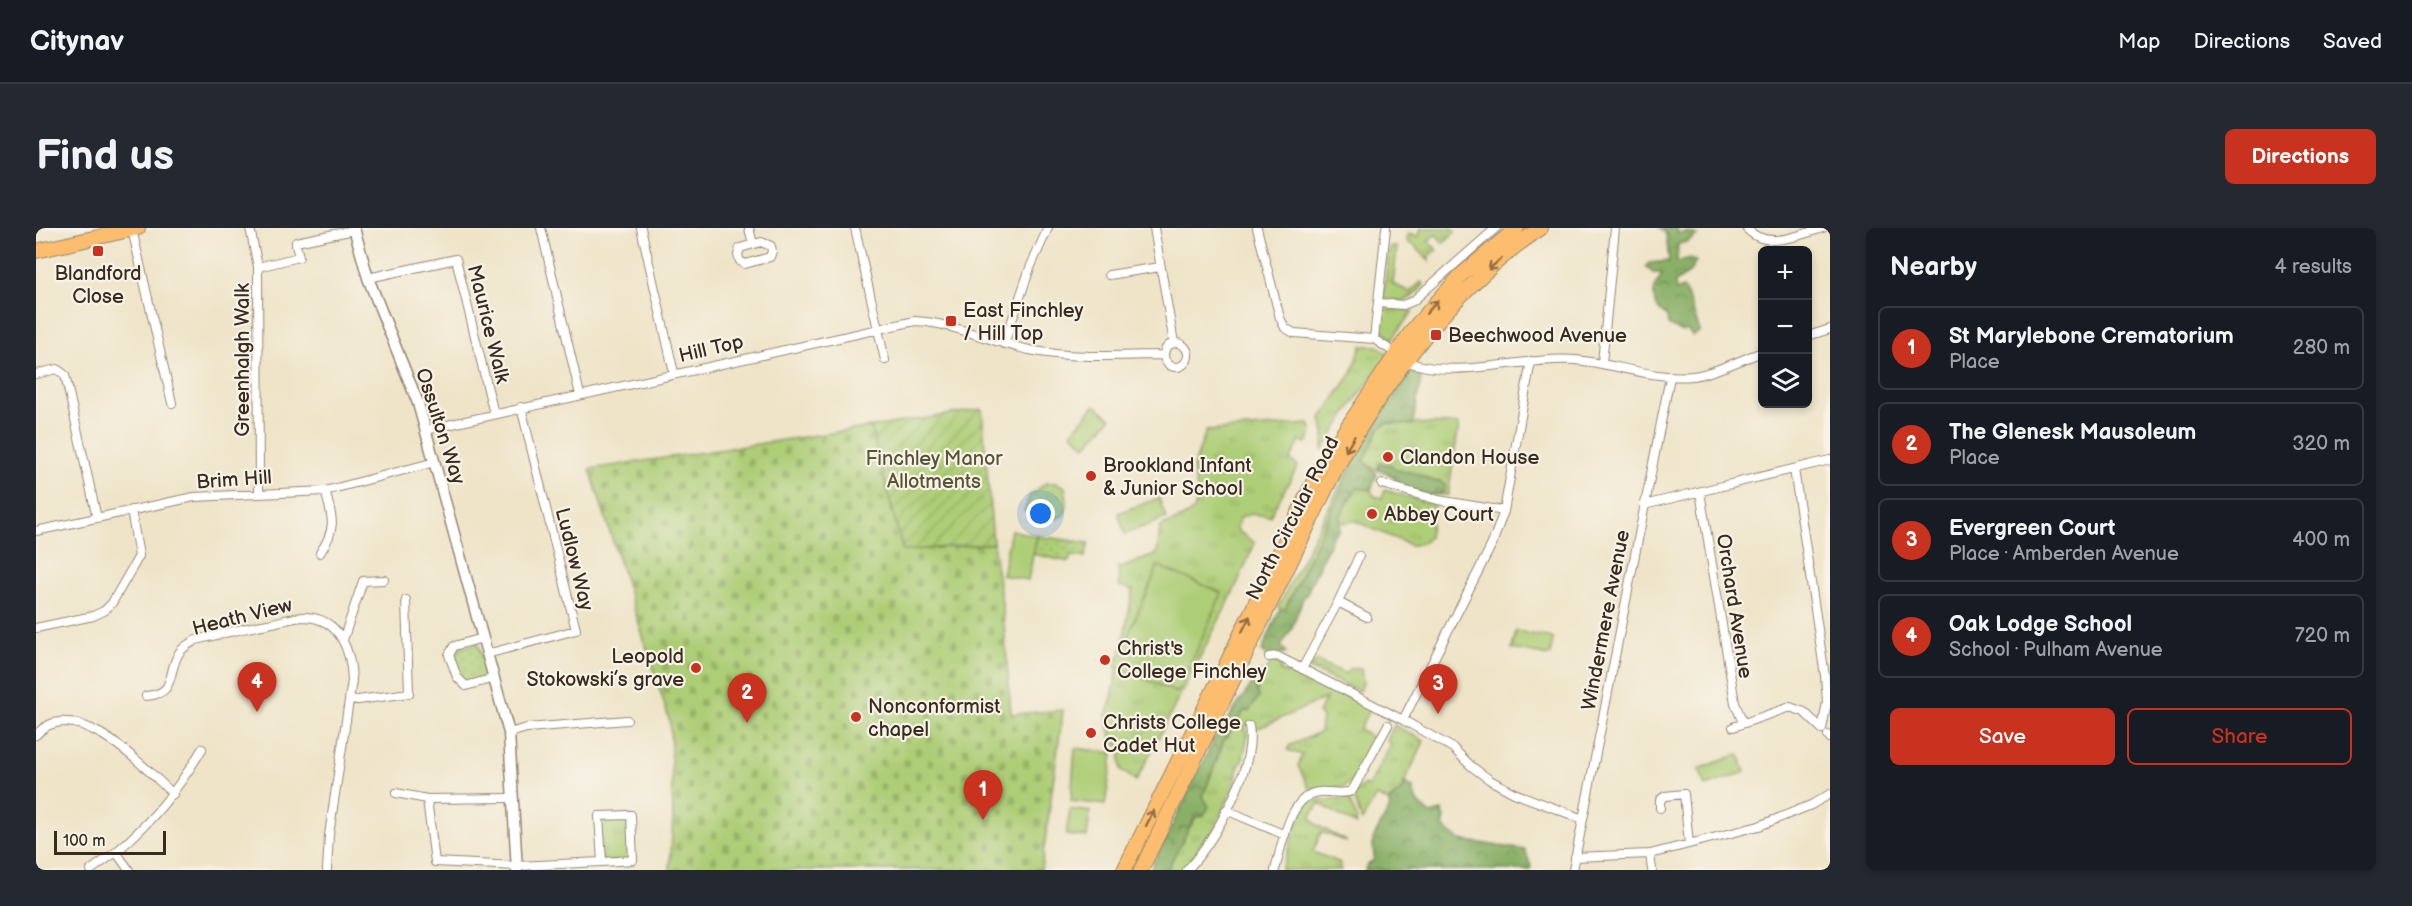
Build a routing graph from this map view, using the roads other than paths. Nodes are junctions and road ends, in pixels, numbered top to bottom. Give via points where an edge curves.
1 (250, 228) edge
2 (541, 228) edge
3 (641, 228) edge
4 (749, 228) edge
5 (855, 228) edge
6 (1048, 228) edge
7 (1154, 228) edge
8 (1257, 228) edge
9 (1386, 228) edge
10 (1496, 228) edge
11 (1517, 228) edge
12 (1541, 228) edge
13 (1615, 228) edge
14 (1746, 228) edge
15 (1823, 228) edge
16 (135, 229) edge
17 (354, 229) edge
18 (753, 244) dead end
19 (36, 251) edge
20 (258, 267) junction
21 (1161, 267) junction
22 (1109, 275) dead end
23 (368, 278) junction
24 (1378, 303) junction
25 (878, 328) junction
26 (1830, 329) edge
27 (1812, 335) edge
28 (1374, 339) junction
29 (1174, 343) junction
30 (1004, 344) junction
31 (1758, 353) edge
32 (1164, 355) junction
33 (1401, 357) junction
34 (885, 360) dead end
35 (1531, 362) junction
36 (1602, 363) junction
37 (674, 373) junction
38 (36, 374) edge
39 (1670, 377) junction
40 (580, 395) junction
41 (172, 403) dead end
42 (521, 407) junction
43 (494, 414) junction
44 (425, 430) junction
45 (1830, 460) edge
46 (435, 462) junction
47 (1794, 469) junction
48 (1382, 484) dead end
49 (325, 491) junction
50 (259, 492) junction
51 (1700, 492) junction
52 (1644, 505) junction
53 (131, 510) junction
54 (1504, 511) junction
55 (97, 518) junction
56 (36, 531) edge
57 (320, 553) dead end
58 (1359, 556) dead end
59 (384, 580) dead end
60 (406, 600) dead end
61 (1338, 602) junction
62 (1367, 617) dead end
63 (36, 628) edge
64 (483, 638) junction
65 (343, 640) junction
66 (487, 654) junction
67 (1269, 657) dead end
68 (1302, 669) junction
69 (494, 678) junction
70 (146, 696) dead end
71 (350, 699) junction
72 (627, 720) dead end
73 (1403, 720) junction
74 (1743, 723) junction
75 (1388, 725) dead end
76 (1249, 726) dead end
77 (1733, 727) dead end
78 (509, 733) junction
79 (1826, 734) edge
80 (36, 735) edge
81 (202, 749) dead end
82 (173, 794) junction
83 (396, 794) dead end
84 (1830, 794) edge
85 (513, 798) junction
86 (427, 799) junction
87 (1660, 808) dead end
88 (1226, 810) junction
89 (1583, 819) junction
90 (1285, 835) junction
91 (1689, 844) junction
92 (116, 852) junction
93 (1650, 854) junction
94 (1575, 857) junction
95 (602, 862) junction
96 (517, 868) edge
97 (91, 870) edge
98 (129, 870) edge
99 (327, 870) edge
100 (1124, 870) edge
101 (1142, 870) edge
102 (1187, 870) edge
103 (1275, 870) edge
104 (1573, 870) edge
105 (1652, 870) edge

1 - 20 street, Greenhalgh Walk
2 - 40 street
3 - 37 street
4 - 18 street
5 - 25 street
6 - 30 street
7 - 21 street
8 - 28 street via 1285,328 1294,333
9 - 24 street
10 - 24 street via 1413,301 1403,305
33 -> 11 highway, North Circular Road via 1461,275
12 -> 33 highway, North Circular Road via 1470,285
13 - 36 street
14 - 15 street via 1758,237 1784,240
16 - 19 highway
16 - 41 street
17 - 20 street via 296,243 299,257
17 - 23 street, Ossulton Way
20 - 50 street, Greenhalgh Walk
21 - 22 street
21 - 29 street
23 - 43 street, Maurice Walk via 456,259
23 - 44 street, Ossulton Way
24 - 28 street
25 - 30 street, Hill Top via 930,321
25 - 34 street
25 - 37 street, Hill Top
26 - 27 street
28 - 33 street
29 - 32 street
29 - 32 street via 1186,349 1185,362 1172,366
30 - 32 street, Hill Top via 1056,354
31 - 39 street via 1695,376
33 - 35 street via 1420,367 1466,368
100 -> 33 highway, North Circular Road via 1321,466
33 -> 101 highway, North Circular Road via 1335,470
35 - 36 street via 1551,359
35 - 54 street
36 - 39 street
37 - 40 street, Hill Top
38 - 55 street via 57,369 65,375
39 - 52 street, Windermere Avenue
40 - 42 street, Hill Top
42 - 43 street, Hill Top
42 - 66 street, Ludlow Way via 576,630
43 - 44 street, Hill Top
44 - 46 street, Ossulton Way
45 - 47 street
46 - 49 street, Brim Hill
46 - 64 street, Ossulton Way
47 - 51 street
47 - 79 street via 1825,676
48 - 54 street via 1438,500
49 - 50 street, Brim Hill
49 - 57 street via 333,520 328,541
50 - 53 street, Brim Hill via 194,497
51 - 52 street
51 - 74 street, Orchard Avenue via 1735,703
52 - 89 street, Windermere Avenue
53 - 55 street, Brim Hill
53 - 63 street via 139,556 112,603 93,616
54 - 73 street
55 - 56 street, Brim Hill
58 - 61 street
59 - 65 street via 363,581
60 - 71 street via 409,693
61 - 62 street
61 - 68 street
64 - 66 street, Ossulton Way
64 - 69 street via 454,646 449,655 460,683 466,686
65 - 70 street, Heath View via 323,622 305,617 196,640 178,655 170,683 162,692
65 - 71 street via 351,661
66 - 69 street, Ossulton Way
67 - 68 street via 1277,656
68 - 73 street
69 - 78 street, Ossulton Way
71 - 99 street via 339,758
72 - 78 street
73 - 89 street via 1453,748 1490,780
74 - 77 street
74 - 79 street via 1790,707 1804,712
75 - 90 street via 1352,791 1306,795 1297,804
76 - 88 street via 1246,763
78 - 85 street, Ossulton Way
80 - 82 street via 57,723 88,728 121,746
81 - 82 street
82 - 92 street
83 - 86 street
84 - 91 street via 1759,826
85 - 86 street
85 - 96 street, Ossulton Way
86 - 96 street via 435,862
87 - 91 street via 1660,800 1665,796 1684,794
88 - 90 street
88 - 102 street via 1208,844
89 - 94 street, Windermere Avenue
90 - 103 street
91 - 93 street
92 - 97 street
92 - 98 street
93 - 94 street
93 - 105 street
94 - 104 street, Windermere Avenue
95 - 95 street via 633,860 631,815 599,816
95 - 96 street

